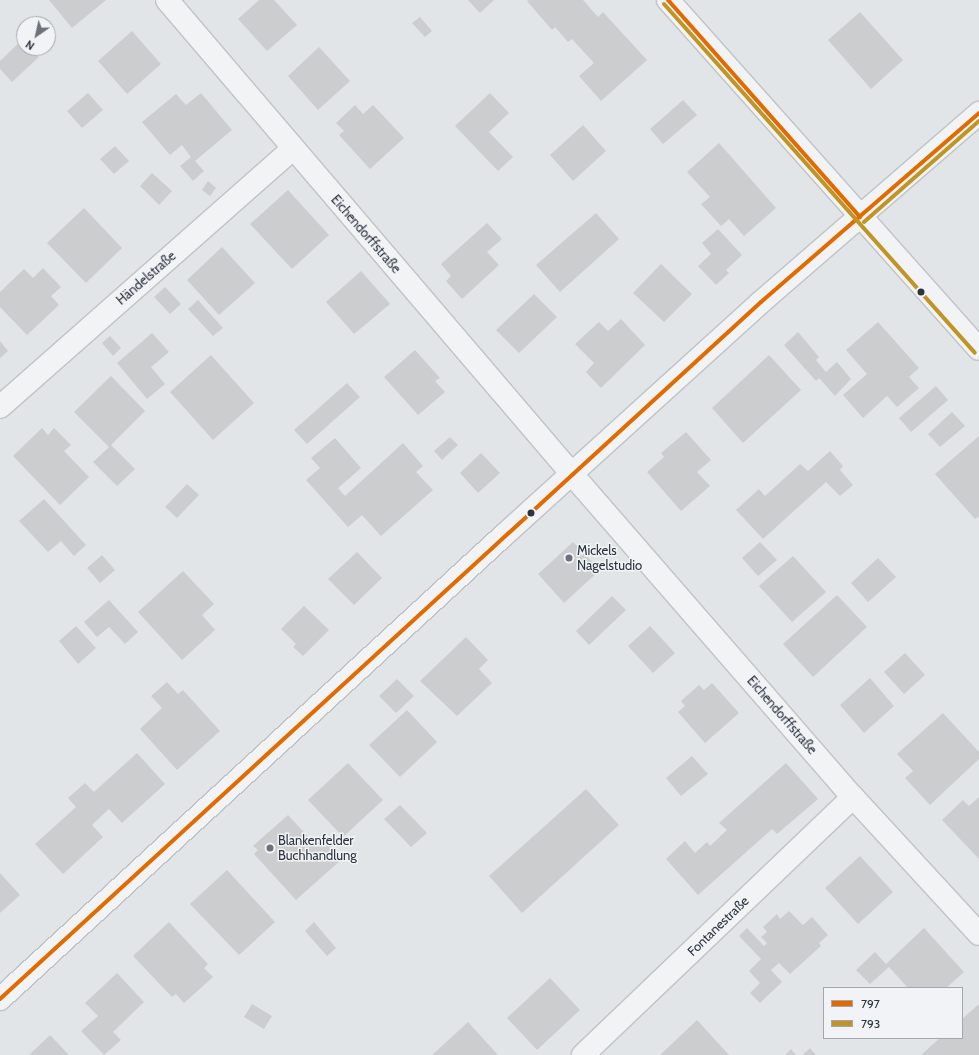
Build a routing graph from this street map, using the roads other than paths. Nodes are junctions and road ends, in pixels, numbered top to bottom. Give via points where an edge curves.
1 (167, 0) edge
2 (668, 0) edge
3 (979, 113) edge
4 (293, 149) junction
5 (860, 216) junction
6 (979, 349) edge
7 (0, 407) edge
8 (572, 474) junction
9 (853, 797) junction
10 (979, 934) edge
11 (0, 999) edge
12 (583, 1055) edge

1 - 4 street, Eichendorffstraße
2 - 5 street
3 - 5 street
4 - 7 street, Händelstraße
4 - 8 street, Eichendorffstraße
5 - 6 street
5 - 8 street
8 - 9 street, Eichendorffstraße
8 - 11 street
9 - 10 street, Eichendorffstraße
9 - 12 street, Fontanestraße

